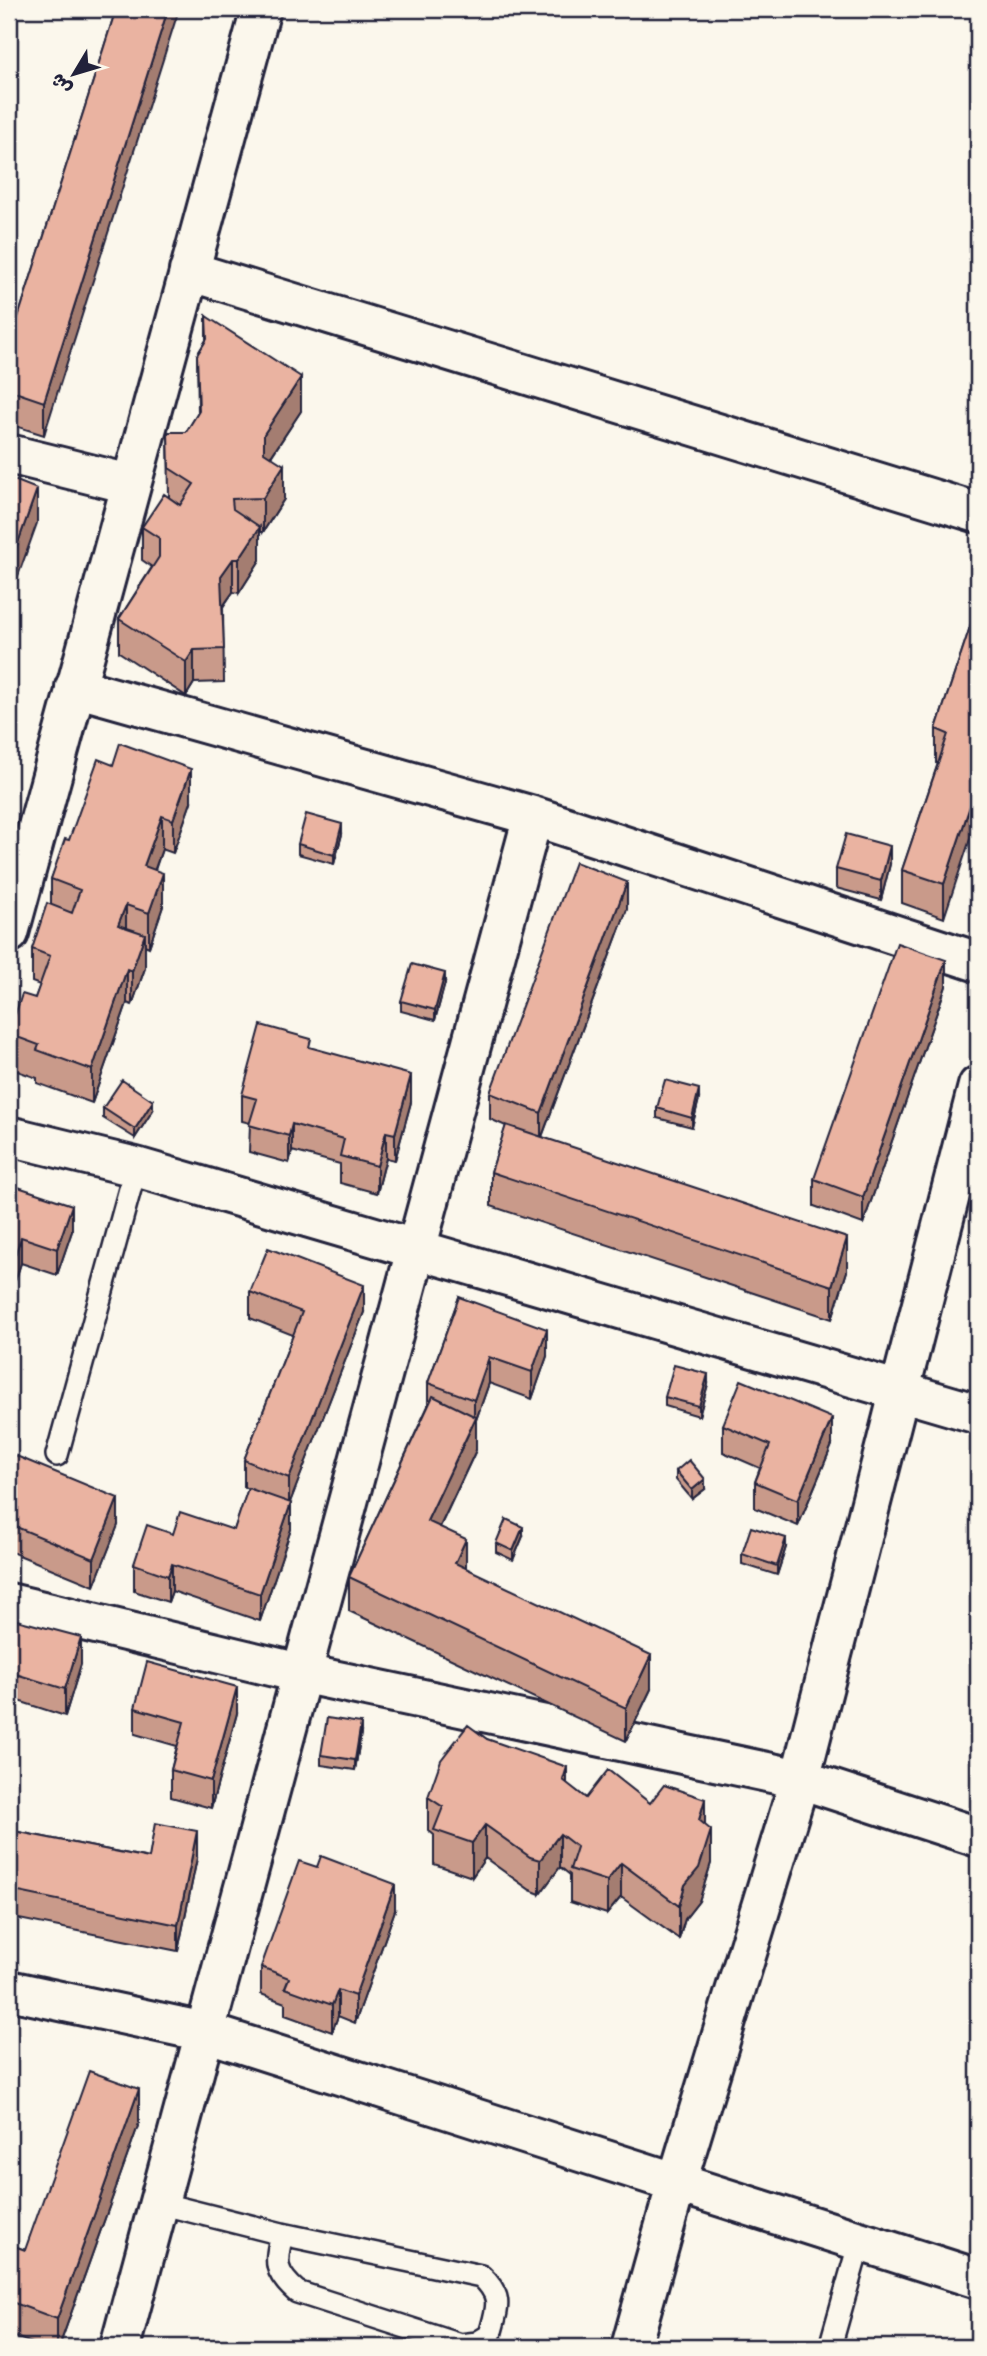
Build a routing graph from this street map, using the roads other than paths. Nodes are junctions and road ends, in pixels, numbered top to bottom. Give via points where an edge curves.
1 (261, 9) edge
2 (189, 271) junction
3 (9, 454) edge
4 (131, 484) junction
5 (978, 513) edge
6 (75, 688) junction
7 (533, 816) junction
8 (9, 933) edge
9 (978, 962) edge
10 (978, 1086) edge
11 (9, 1136) edge
12 (136, 1167) junction
13 (416, 1251) junction
14 (898, 1390) junction
15 (978, 1414) edge
16 (57, 1455) dead end
17 (9, 1602) edge
18 (300, 1673) junction
19 (800, 1779) junction
20 (978, 1837) edge
21 (9, 1990) edge
22 (205, 2032) junction
23 (677, 2182) junction
24 (159, 2203) junction
25 (282, 2234) junction
26 (860, 2241) junction
27 (978, 2279) edge
28 (120, 2347) edge
29 (631, 2347) edge
30 (830, 2347) edge

1 - 2 street
2 - 4 street
2 - 5 street
3 - 4 street
4 - 6 street
6 - 7 street
6 - 8 street
7 - 9 street
7 - 13 street
10 - 14 street
11 - 12 street
12 - 13 street
12 - 16 lane
13 - 14 street
13 - 18 street
14 - 15 street
14 - 19 street
17 - 18 street
18 - 19 street
18 - 22 street
19 - 20 street
19 - 23 street
21 - 22 street
22 - 23 street
22 - 24 street
23 - 26 street
23 - 29 street
24 - 25 lane
24 - 28 street
25 - 25 lane via 481,2276 495,2288 498,2305 489,2335 461,2345 297,2292 282,2279 276,2260
26 - 27 street
26 - 30 lane

